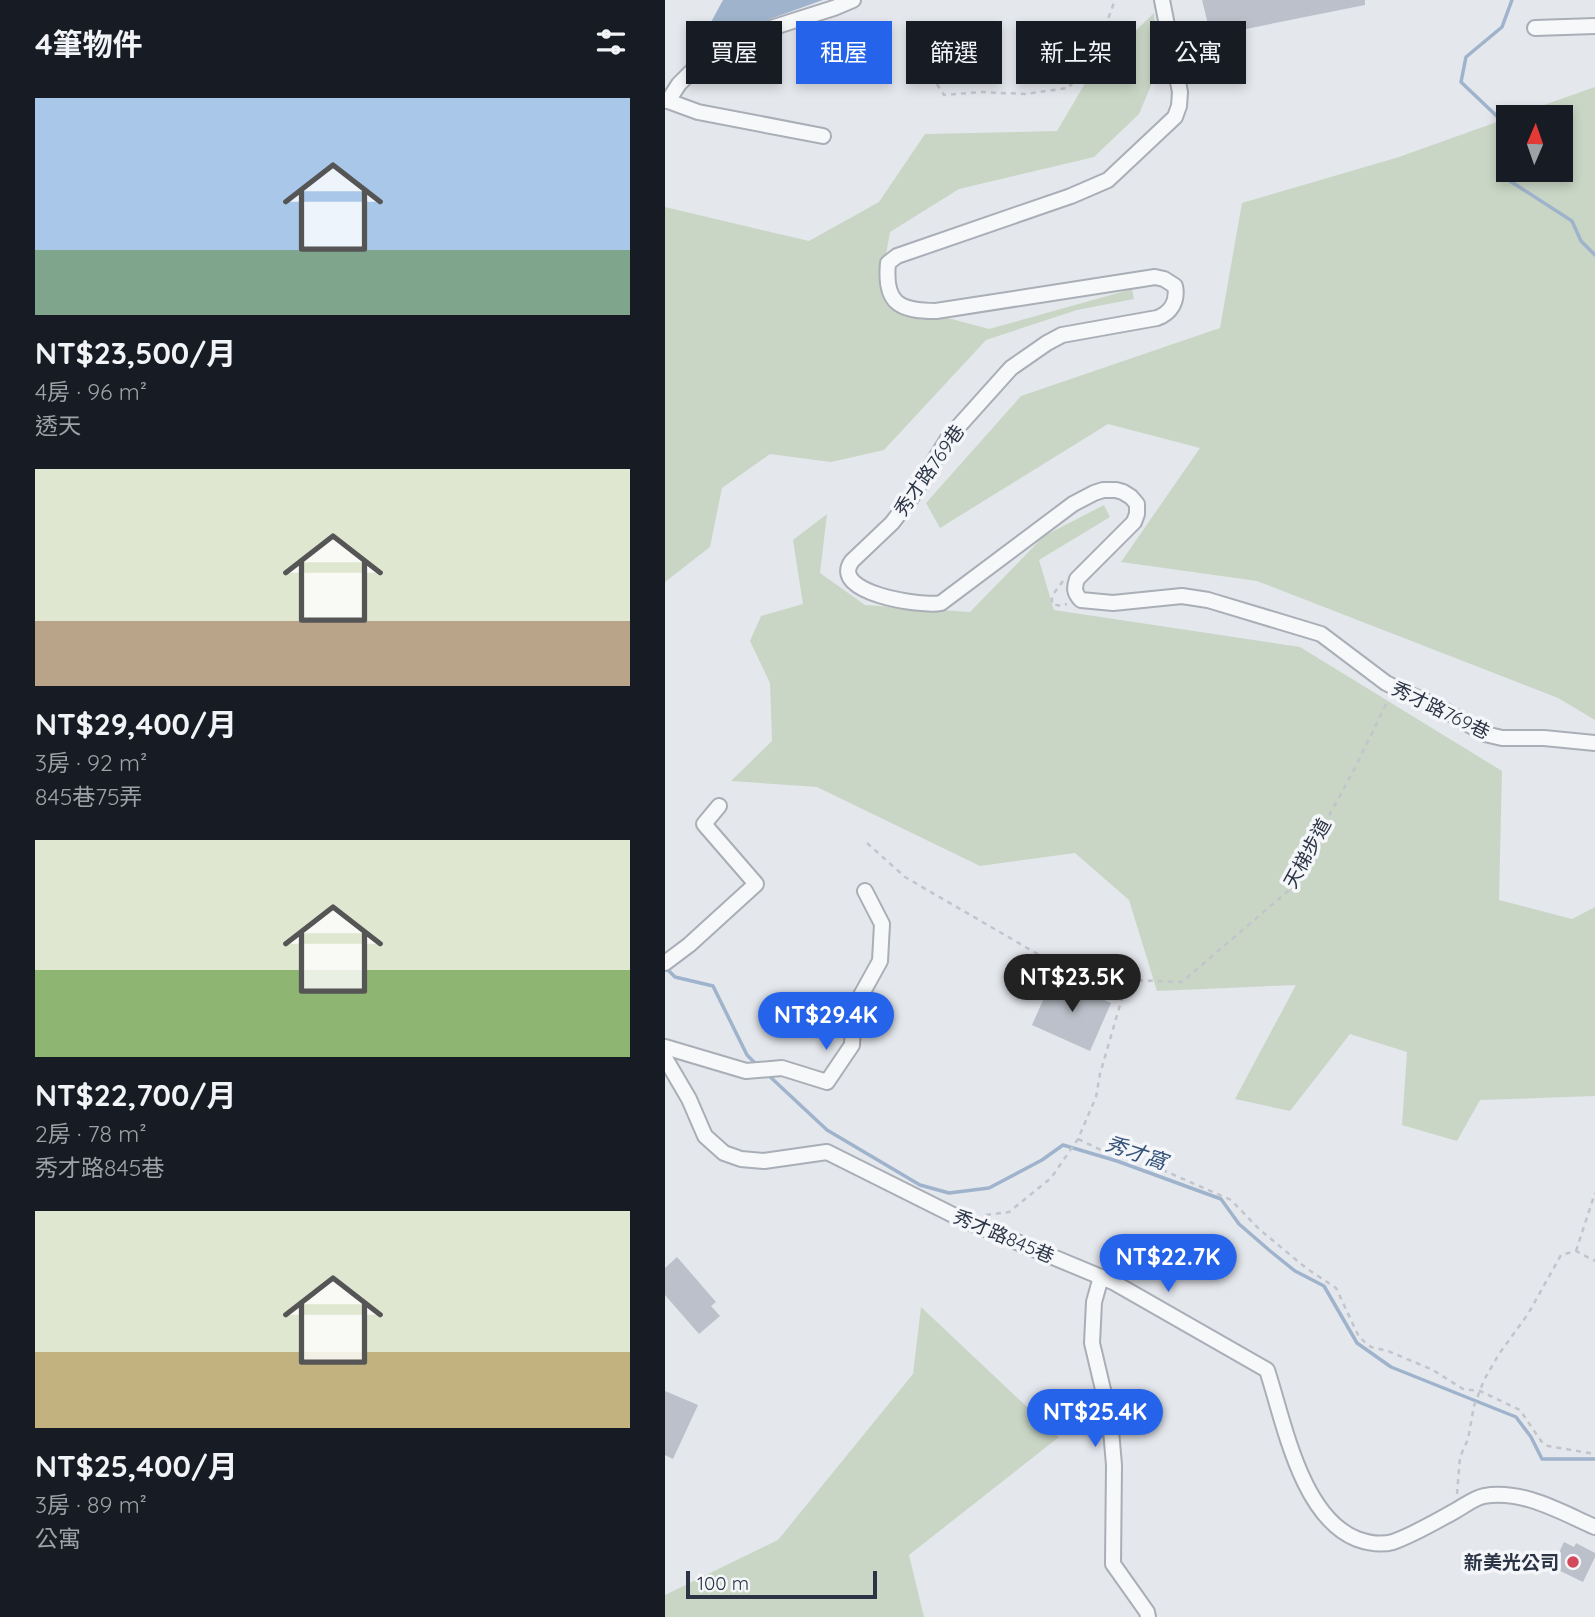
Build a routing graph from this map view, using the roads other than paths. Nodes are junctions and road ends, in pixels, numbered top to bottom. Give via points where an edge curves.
1 (853, 0) edge
2 (1162, 0) edge
3 (1595, 26) edge
4 (1535, 28) dead end
5 (666, 100) edge
6 (823, 136) dead end
7 (1595, 743) edge
8 (719, 806) dead end
9 (865, 891) dead end
10 (665, 963) edge
11 (665, 1048) edge
12 (665, 1058) edge
13 (1101, 1277) junction
14 (1593, 1528) edge
15 (1148, 1617) edge

1 - 5 street via 708,55
2 - 7 street, 秀才路769巷 via 1180,92 1175,117 1108,180 897,256 888,263 887,284 903,307 936,311 1155,276 1175,286 1172,307 1157,318 1062,335 1011,368 949,437 892,523 852,561 847,573 850,579 870,592 922,604 941,603 1073,504 1103,490 1115,490 1131,497 1137,514 1076,579 1075,592 1081,600 1113,603 1182,596 1209,600 1321,634 1386,683 1485,734
3 - 4 street
5 - 6 street via 698,111
8 - 10 street via 704,824 756,884
9 - 11 street via 882,924 880,961 854,1007 852,1045 827,1082 782,1068 746,1071
12 - 13 street, 秀才路845巷 via 705,1136 724,1153 764,1161 827,1152 960,1218
13 - 14 street, 秀才路845巷 via 1267,1370 1284,1432 1311,1497 1323,1515 1346,1534 1367,1543 1390,1543 1482,1496 1520,1496
13 - 15 street via 1094,1302 1093,1343 1110,1419 1113,1564

